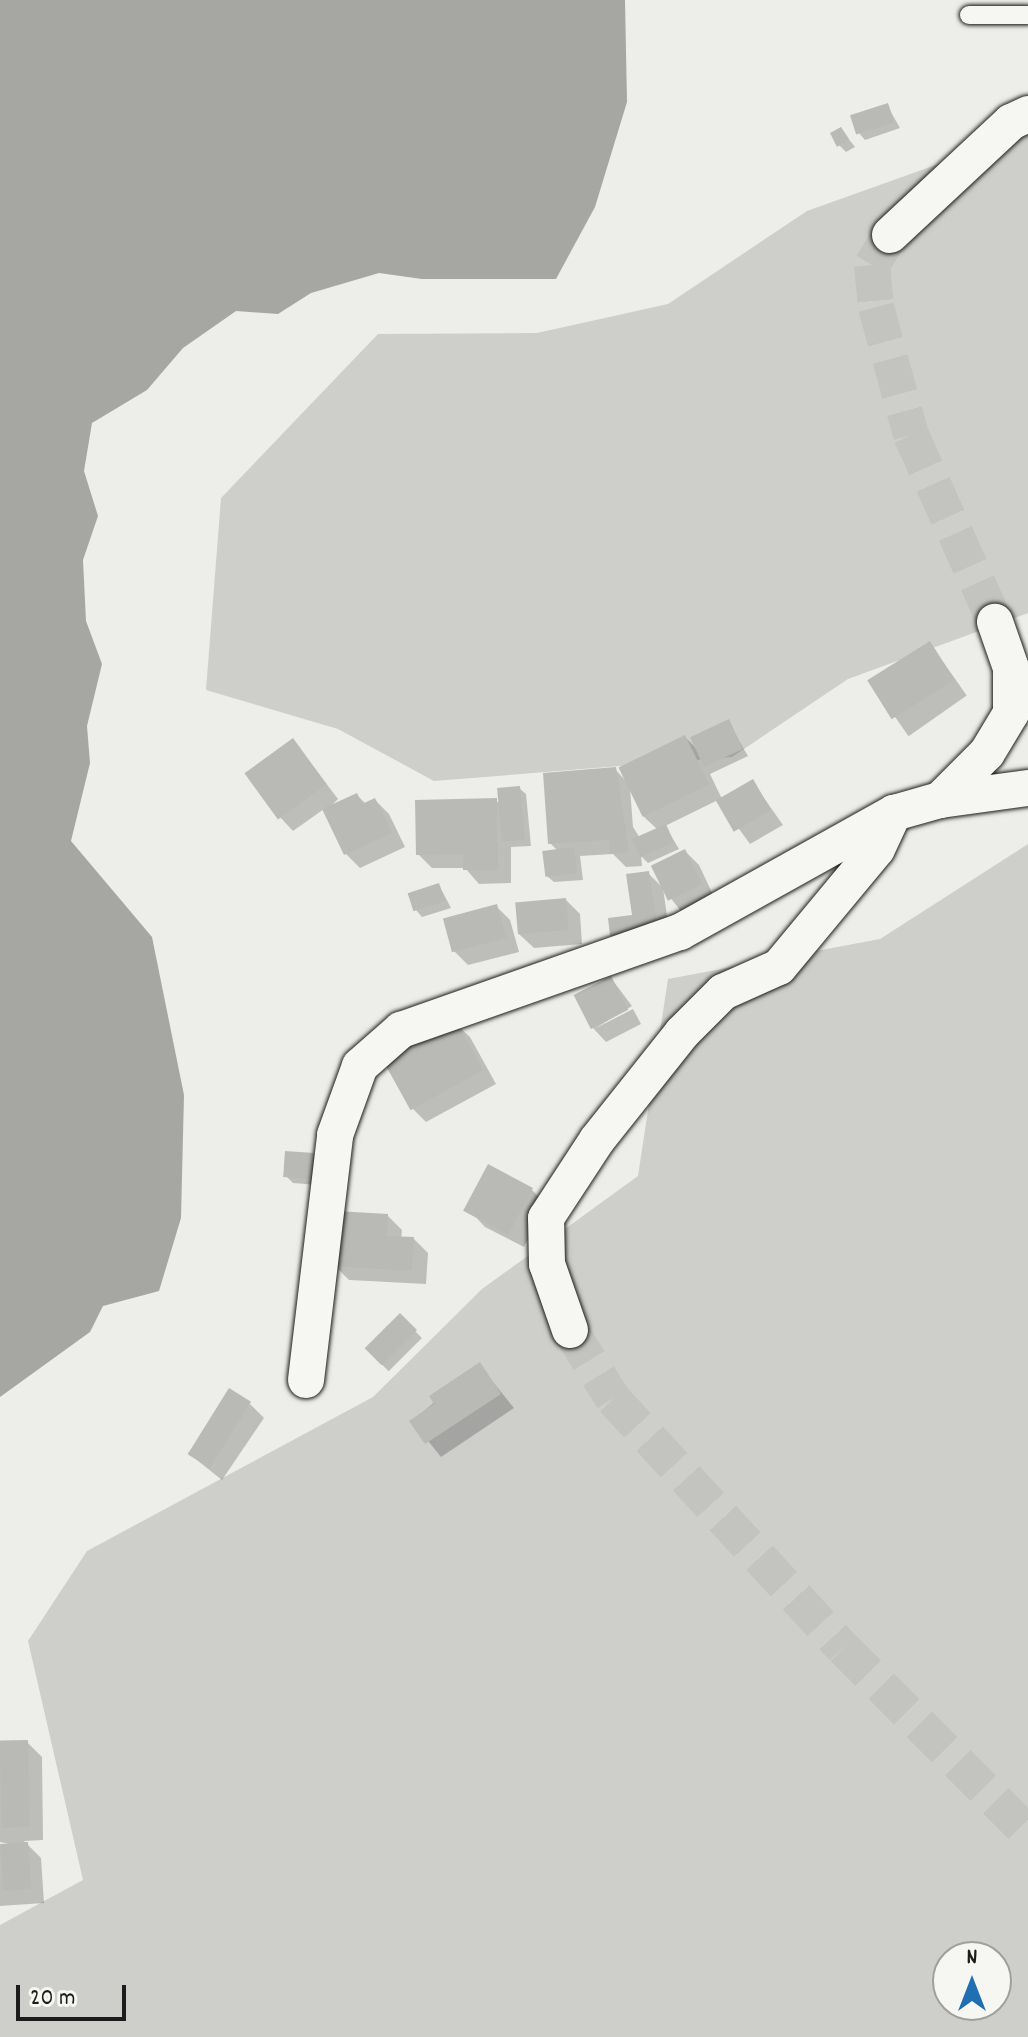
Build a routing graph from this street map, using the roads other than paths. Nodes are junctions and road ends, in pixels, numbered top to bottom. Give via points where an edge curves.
1 (969, 15) dead end
2 (1028, 15) edge
3 (1028, 114) edge
4 (890, 235) tunnel mouth
5 (995, 622) tunnel mouth
6 (1028, 788) edge
7 (940, 800) junction
8 (894, 813) junction
9 (570, 1330) tunnel mouth
10 (306, 1380) dead end

1 - 2 lane
3 - 4 street via 1011,122
5 - 7 street via 1011,668 1011,713 987,753
6 - 7 street
7 - 8 street
8 - 9 street via 877,849 779,967 723,992 682,1033 597,1140 546,1218 547,1264
8 - 10 street via 680,932 401,1030 360,1066 335,1135

